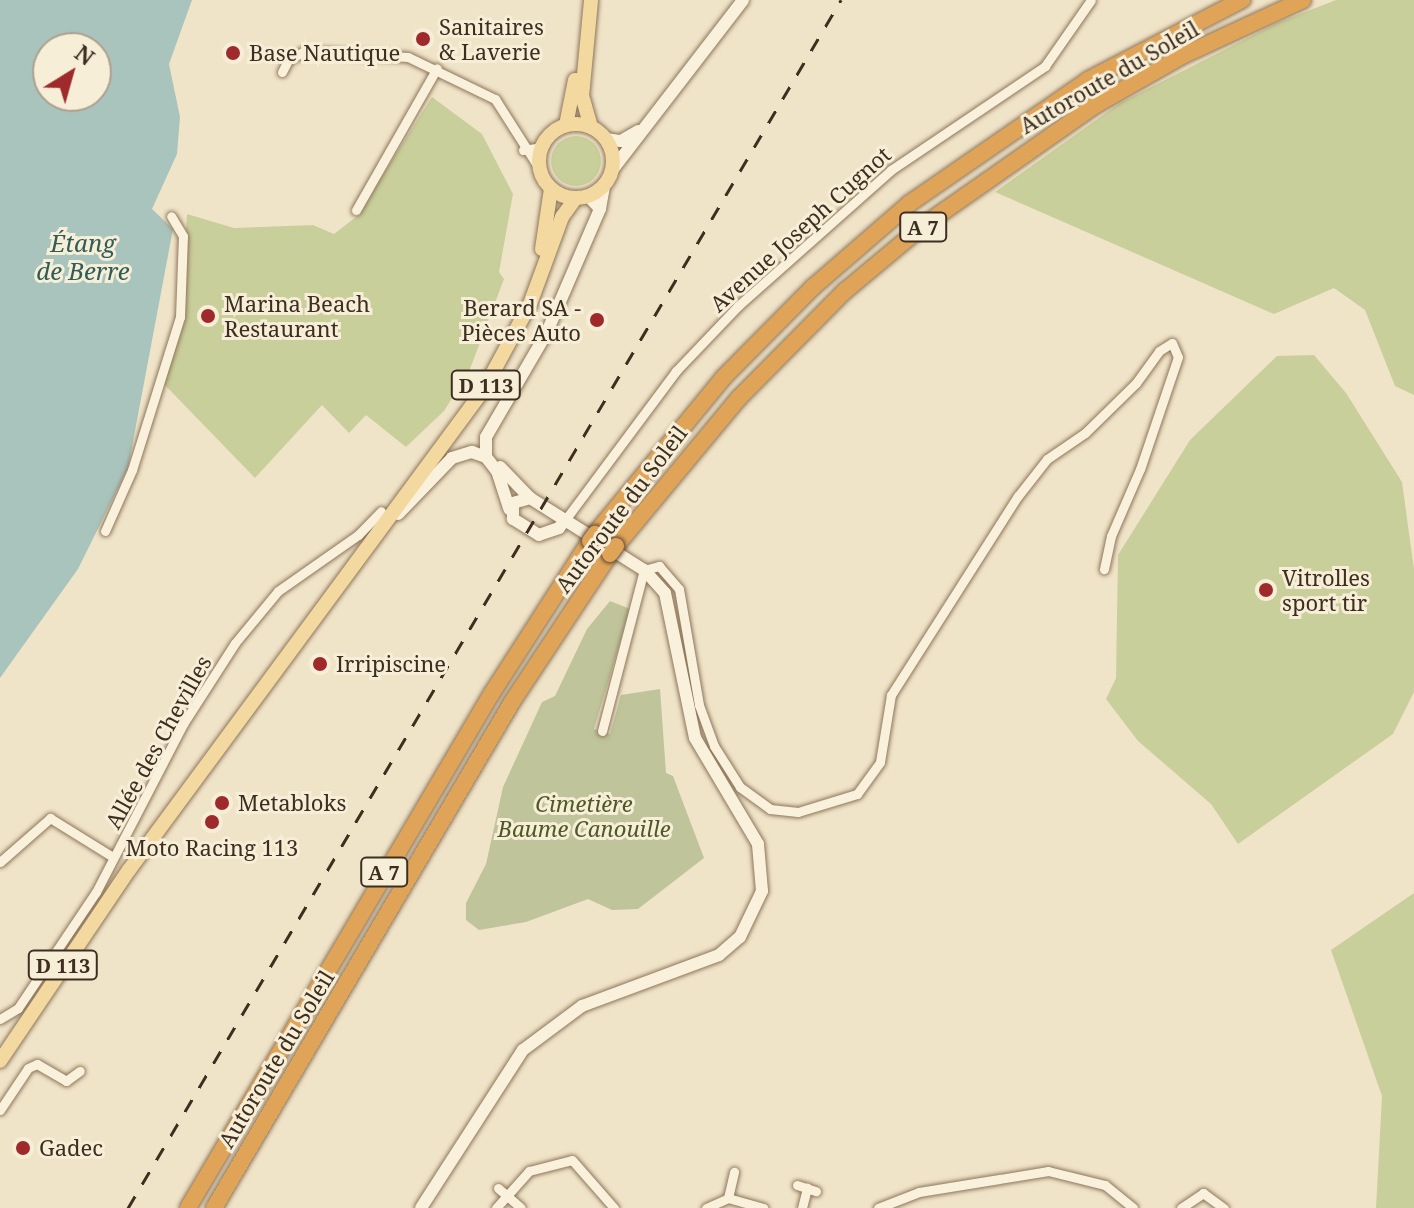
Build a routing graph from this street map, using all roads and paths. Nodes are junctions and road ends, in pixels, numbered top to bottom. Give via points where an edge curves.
1 (583, 0) edge
2 (591, 0) edge
3 (743, 0) edge
4 (1091, 0) edge
5 (1242, 0) edge
6 (1303, 0) edge
7 (437, 68) junction
8 (282, 72) dead end
9 (661, 109) junction
10 (566, 125) junction
11 (591, 127) junction
12 (606, 139) junction
13 (541, 147) junction
14 (523, 150) junction
15 (539, 168) junction
16 (613, 169) junction
17 (604, 186) junction
18 (551, 189) junction
19 (582, 198) junction
20 (600, 209) junction
21 (356, 210) dead end
22 (171, 216) dead end
23 (489, 430) junction
24 (486, 457) junction
25 (530, 498) junction
26 (509, 509) junction
27 (381, 511) junction
28 (565, 520) junction
29 (105, 531) dead end
30 (362, 551) junction
31 (1104, 569) dead end
32 (644, 570) junction
33 (602, 731) dead end
34 (113, 857) junction
35 (0, 862) edge
36 (0, 1018) edge
37 (0, 1044) edge
38 (0, 1061) edge
39 (80, 1071) dead end
40 (0, 1110) edge
41 (734, 1172) dead end
42 (807, 1188) dead end
43 (502, 1192) junction
44 (728, 1198) junction
45 (188, 1208) edge
46 (214, 1208) edge
47 (421, 1208) edge
48 (496, 1208) edge
49 (521, 1208) edge
50 (614, 1208) edge
51 (706, 1208) edge
52 (764, 1208) edge
53 (802, 1208) edge
54 (878, 1208) edge
55 (1133, 1208) edge
56 (1181, 1208) edge
57 (1224, 1208) edge

1 - 10 main road
2 - 11 main road via 582,96
3 - 9 main road
4 - 28 street, Avenue Joseph Cugnot via 1045,66 891,170 738,306 676,371
5 - 45 highway, Autoroute du Soleil / A 7 via 1088,80 910,203 812,288 723,378 593,538 467,734
6 - 46 highway, Autoroute du Soleil / A 7 via 1182,56 1094,106 924,225 845,291 739,398 613,550 512,702
7 - 8 street via 408,57 324,50 305,51 288,60
7 - 14 street via 495,99 507,111
7 - 21 street
9 - 12 main road via 628,139
9 - 16 main road
10 - 11 main road
10 - 13 main road
11 - 12 main road
12 - 16 main road
13 - 14 street
13 - 15 main road
14 - 15 street
15 - 18 main road
16 - 17 main road
17 - 19 main road
17 - 20 main road
18 - 19 main road
18 - 27 main road, D 113 via 544,244 516,314 481,377
19 - 20 main road
19 - 30 main road, D 113 via 562,217 530,304 484,389
20 - 23 main road via 547,332
22 - 29 street via 183,236 180,317 132,470
23 - 24 main road
23 - 25 main road via 493,455
24 - 26 main road via 502,480
24 - 30 main road via 472,452 452,458
25 - 26 main road via 516,500
25 - 28 main road
26 - 28 main road via 521,526 539,535
27 - 34 street, Allée des Chevilles via 358,535 278,591 235,643 183,724
27 - 37 main road, D 113 via 123,864
28 - 32 main road
30 - 38 main road, D 113 via 129,870
31 - 32 street via 1111,536 1178,357 1172,343 1085,433 1047,459 1018,496 891,695 880,762 871,780 857,794 798,812 770,809 740,787 714,746 699,705 679,589 659,566
32 - 33 street
32 - 47 main road via 665,593 673,612 695,738 758,844 763,868 755,915 719,955 694,968 615,991 551,1024 516,1060
34 - 35 street via 50,818
34 - 36 street, Allée des Chevilles via 96,892 18,1008
39 - 40 street via 66,1081 37,1064 28,1068
41 - 44 street
42 - 53 street
43 - 48 street
43 - 49 street
43 - 50 street via 529,1171 572,1160
44 - 51 street
44 - 52 street
54 - 55 street via 919,1192 1048,1171 1105,1185
56 - 57 street via 1203,1193

